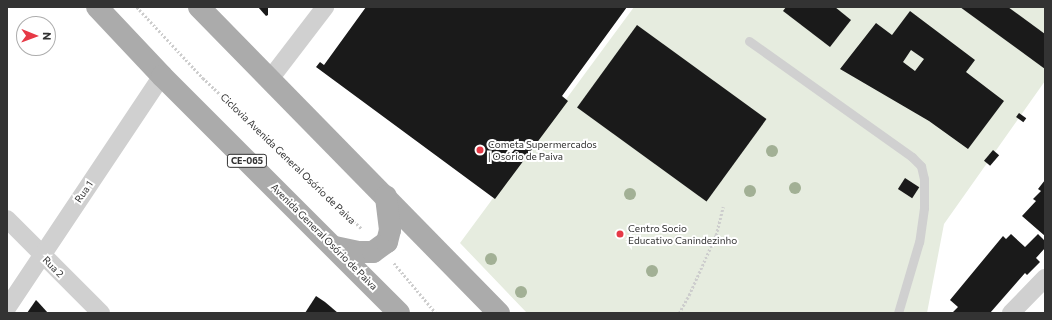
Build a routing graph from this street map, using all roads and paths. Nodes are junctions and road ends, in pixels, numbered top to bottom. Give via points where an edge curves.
1 (97, 7) edge
2 (137, 7) edge
3 (199, 7) edge
4 (325, 7) edge
5 (749, 41) dead end
6 (162, 76) junction
7 (270, 79) junction
8 (386, 196) junction
9 (723, 206) dead end
10 (7, 219) edge
11 (381, 247) junction
12 (335, 248) junction
13 (42, 255) junction
14 (1045, 278) edge
15 (7, 308) edge
16 (101, 313) edge
17 (399, 313) edge
18 (436, 313) edge
19 (499, 313) edge
20 (679, 313) edge
21 (898, 313) edge
22 (1011, 313) edge

1 - 6 main road, Avenida General Osório de Paiva / CE-065
2 - 11 path, Ciclovia Avenida General Osório de Paiva via 203,78
3 - 7 main road
4 - 7 street
5 - 21 lane via 921,166 924,179 924,208 921,228
6 - 12 main road, Avenida General Osório de Paiva / CE-065
6 - 13 street, Rua 1
7 - 8 main road
8 - 11 main road via 390,230 387,242
8 - 19 main road
9 - 20 path via 716,235
10 - 13 street, Rua 2
11 - 12 main road via 373,252
11 - 18 path, Ciclovia Avenida General Osório de Paiva
12 - 17 main road, Avenida General Osório de Paiva / CE-065
13 - 15 street, Rua 1
13 - 16 street, Rua 2
14 - 22 street

